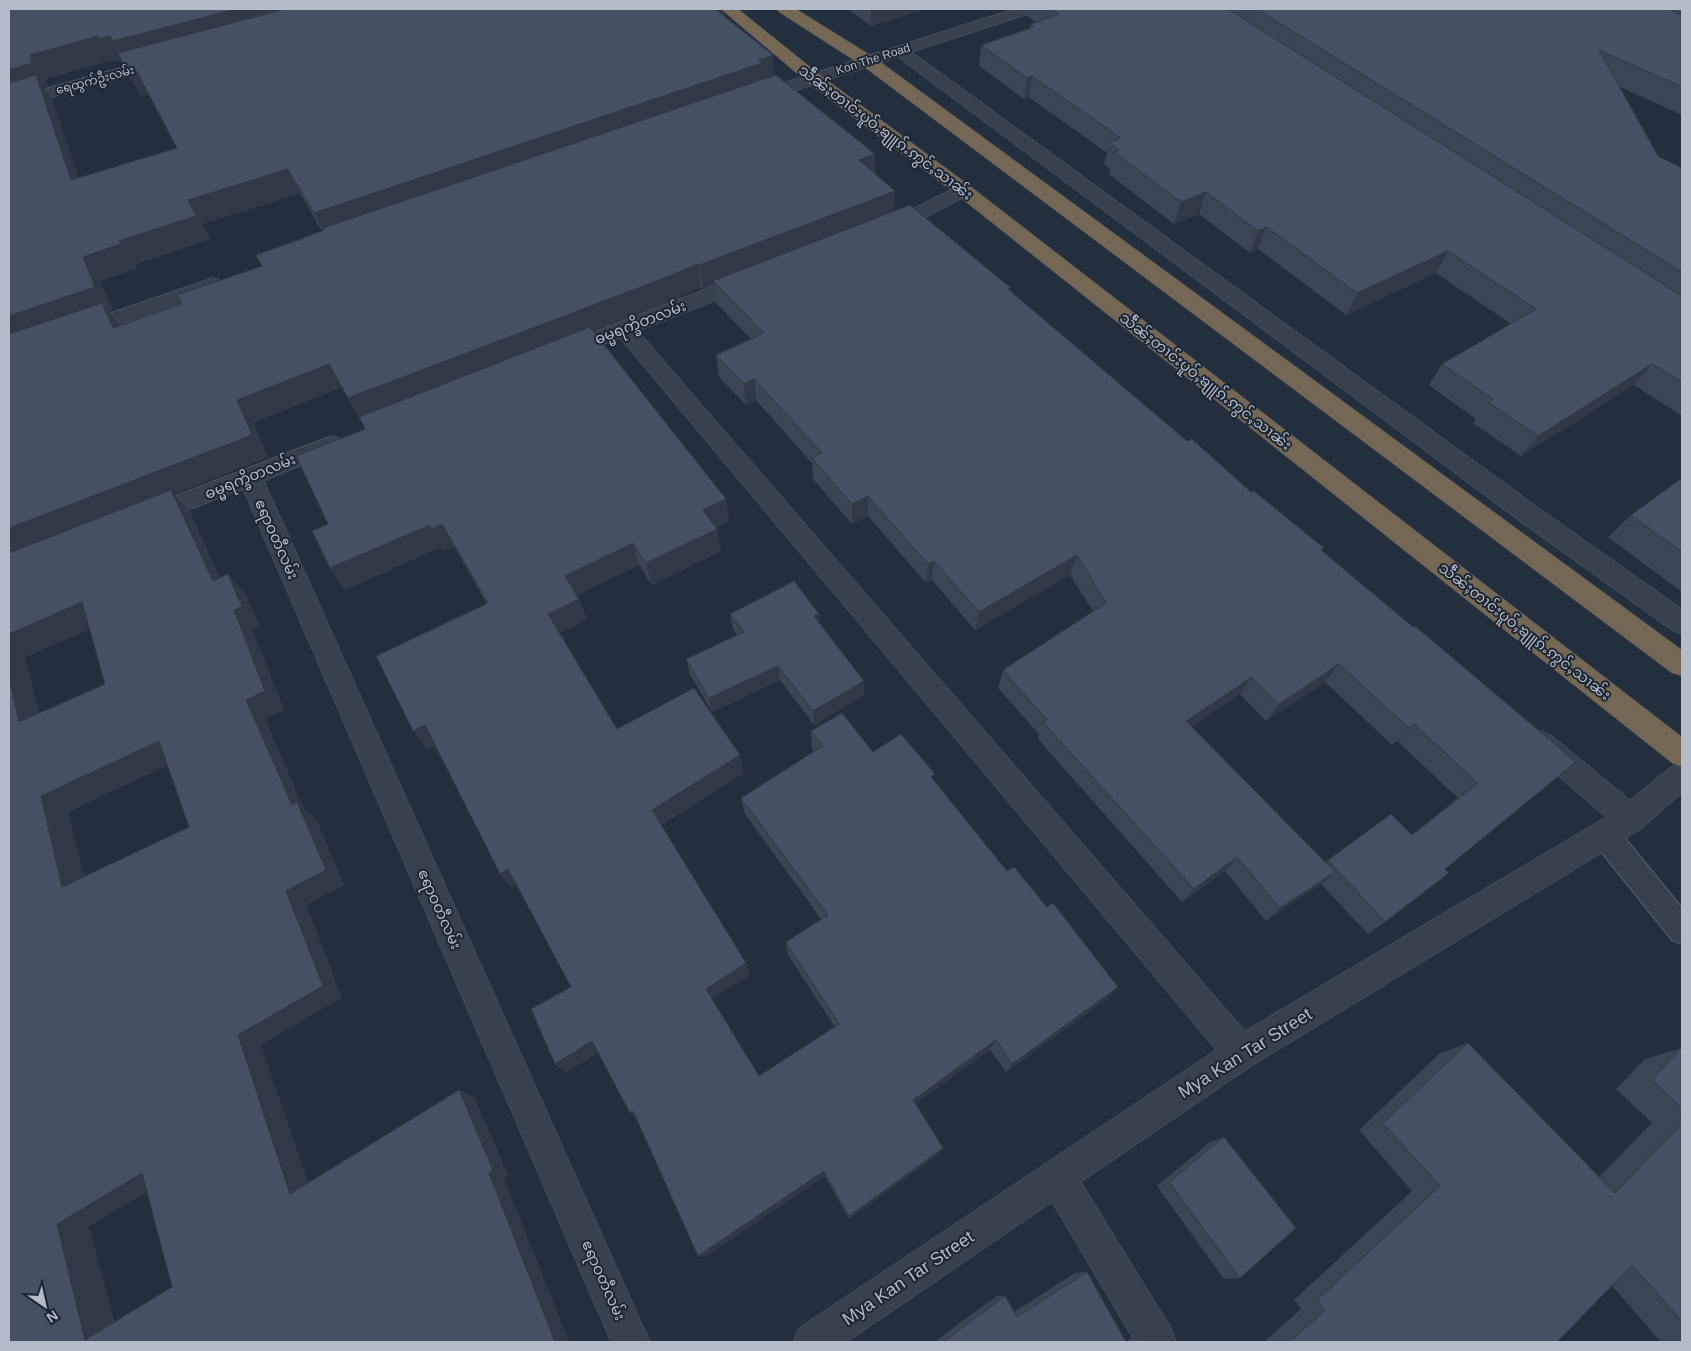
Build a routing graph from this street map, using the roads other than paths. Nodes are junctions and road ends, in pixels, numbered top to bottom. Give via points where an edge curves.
1 (729, 9) edge
2 (785, 9) edge
3 (1029, 9) edge
4 (900, 51) junction
5 (179, 57) edge
6 (868, 62) junction
7 (813, 78) junction
8 (9, 104) edge
9 (738, 104) edge
10 (963, 190) junction
11 (868, 234) edge
12 (768, 272) edge
13 (233, 278) edge
14 (624, 328) junction
15 (9, 356) edge
16 (542, 361) edge
17 (350, 437) edge
18 (250, 477) junction
19 (129, 524) edge
20 (1682, 622) edge
21 (1682, 665) edge
22 (1524, 730) edge
23 (1682, 754) edge
24 (1682, 774) edge
25 (1618, 827) junction
26 (1682, 930) edge
27 (1240, 1053) junction
28 (1057, 1176) junction
29 (631, 1342) edge
30 (813, 1342) edge
31 (1157, 1342) edge

1 - 7 highway, သဵႅၼ်ႈတၢင်းပူဝ်ႇၶျူၵ်ႉဢွင်ႇသၢၼ်း
2 - 6 highway
3 - 4 street, Kon The Road
4 - 6 street, Kon The Road
4 - 20 street via 1520,507
5 - 8 street, ရေထွက်ဦးလမ်း
6 - 7 street, Kon The Road
6 - 21 highway
7 - 9 street, Kon The Road
7 - 10 highway, သဵႅၼ်ႈတၢင်းပူဝ်ႇၶျူၵ်ႉဢွင်ႇသၢၼ်း
10 - 11 street via 921,222
10 - 23 highway, သဵႅၼ်ႈတၢင်းပူဝ်ႇၶျူၵ်ႉဢွင်ႇသၢၼ်း
12 - 14 street, ဓမ္မရက္ခိတလမ်း
13 - 15 street
14 - 16 street, ဓမ္မရက္ခိတလမ်း
14 - 27 street
17 - 18 street, ဓမ္မရက္ခိတလမ်း
18 - 19 street, ဓမ္မရက္ခိတလမ်း
18 - 29 street, ဧရာဝတီလမ်း
22 - 25 street
24 - 25 street, Mya Kan Tar Street
25 - 26 lane
25 - 27 street, Mya Kan Tar Street
27 - 28 street, Mya Kan Tar Street
28 - 30 street, Mya Kan Tar Street
28 - 31 street

